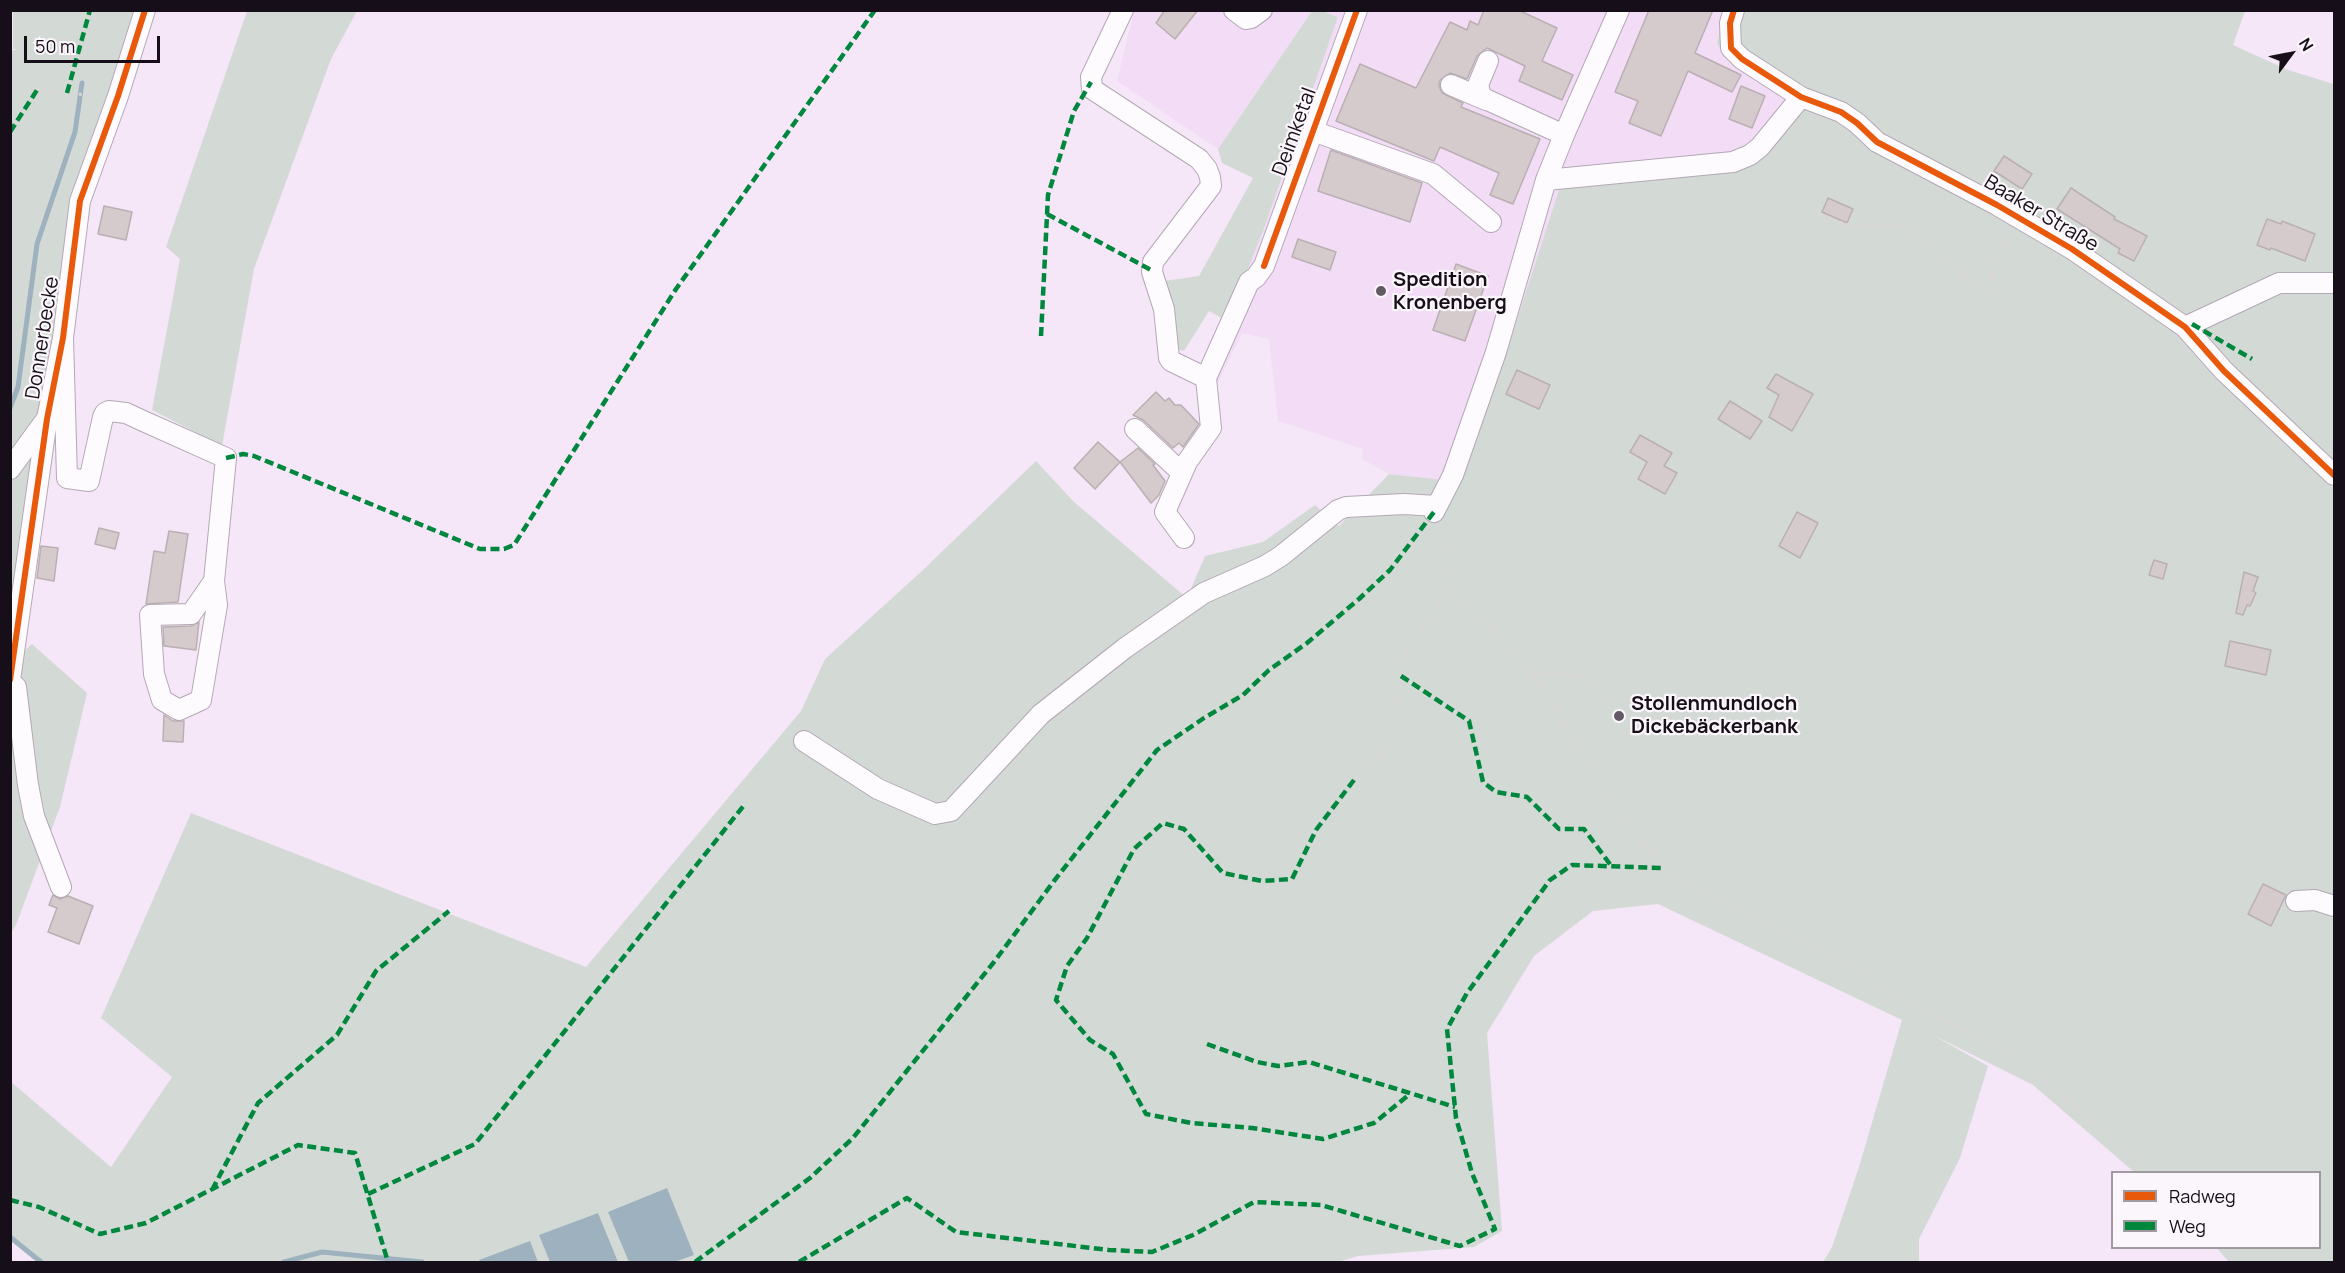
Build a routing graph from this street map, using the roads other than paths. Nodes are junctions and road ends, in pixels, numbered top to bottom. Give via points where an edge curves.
1 (145, 10) edge
2 (1123, 10) edge
3 (1234, 10) edge
4 (1262, 10) edge
5 (1357, 10) edge
6 (1619, 10) edge
7 (1734, 10) edge
8 (1488, 61) dead end
9 (1451, 85) dead end
10 (1801, 97) junction
11 (1486, 100) junction
12 (1312, 131) junction
13 (1563, 135) junction
14 (1546, 180) junction
15 (1491, 222) dead end
16 (2334, 283) edge
17 (2185, 327) junction
18 (63, 338) junction
19 (1206, 378) junction
20 (47, 419) junction
21 (1135, 429) dead end
22 (10, 468) edge
23 (1182, 473) junction
24 (2334, 475) edge
25 (1184, 538) dead end
26 (213, 581) junction
27 (10, 681) edge
28 (804, 741) dead end
29 (61, 887) dead end
30 (2296, 901) dead end
31 (2334, 906) edge

1 - 18 street, Donnerbecke via 80,201
2 - 19 street via 1091,77 1092,89 1199,159 1210,177 1211,186 1153,262 1152,272 1164,309 1170,358
3 - 4 street via 1246,19
5 - 12 street, Deimketal
6 - 13 street
7 - 10 street, Baaker Straße via 1730,22 1731,48
8 - 11 street via 1478,85
9 - 11 street
10 - 14 street via 1760,147 1733,162
10 - 17 street, Baaker Straße via 1841,112 1877,142 2072,249
11 - 13 street
12 - 15 street via 1433,174
12 - 19 street, Deimketal via 1264,266 1249,282
13 - 14 street
14 - 28 street via 1496,352 1453,475 1436,509 1404,504 1346,507 1265,566 1196,597 1041,714 951,811 936,813 878,789
16 - 17 street via 2279,283
17 - 24 street, Baaker Straße via 2224,371
18 - 20 street, Donnerbecke
18 - 26 street, Donnerbecke via 67,478 89,481 103,417 109,411 126,413 226,458
19 - 23 street via 1210,428
20 - 22 street, Donnerbecke
20 - 27 street, Donnerbecke
21 - 23 street
23 - 25 street via 1165,512
26 - 26 street, Donnerbecke via 191,614 150,615 154,674 162,700 179,710 201,700 217,605
27 - 29 street via 16,687 34,816
30 - 31 street via 2315,900

